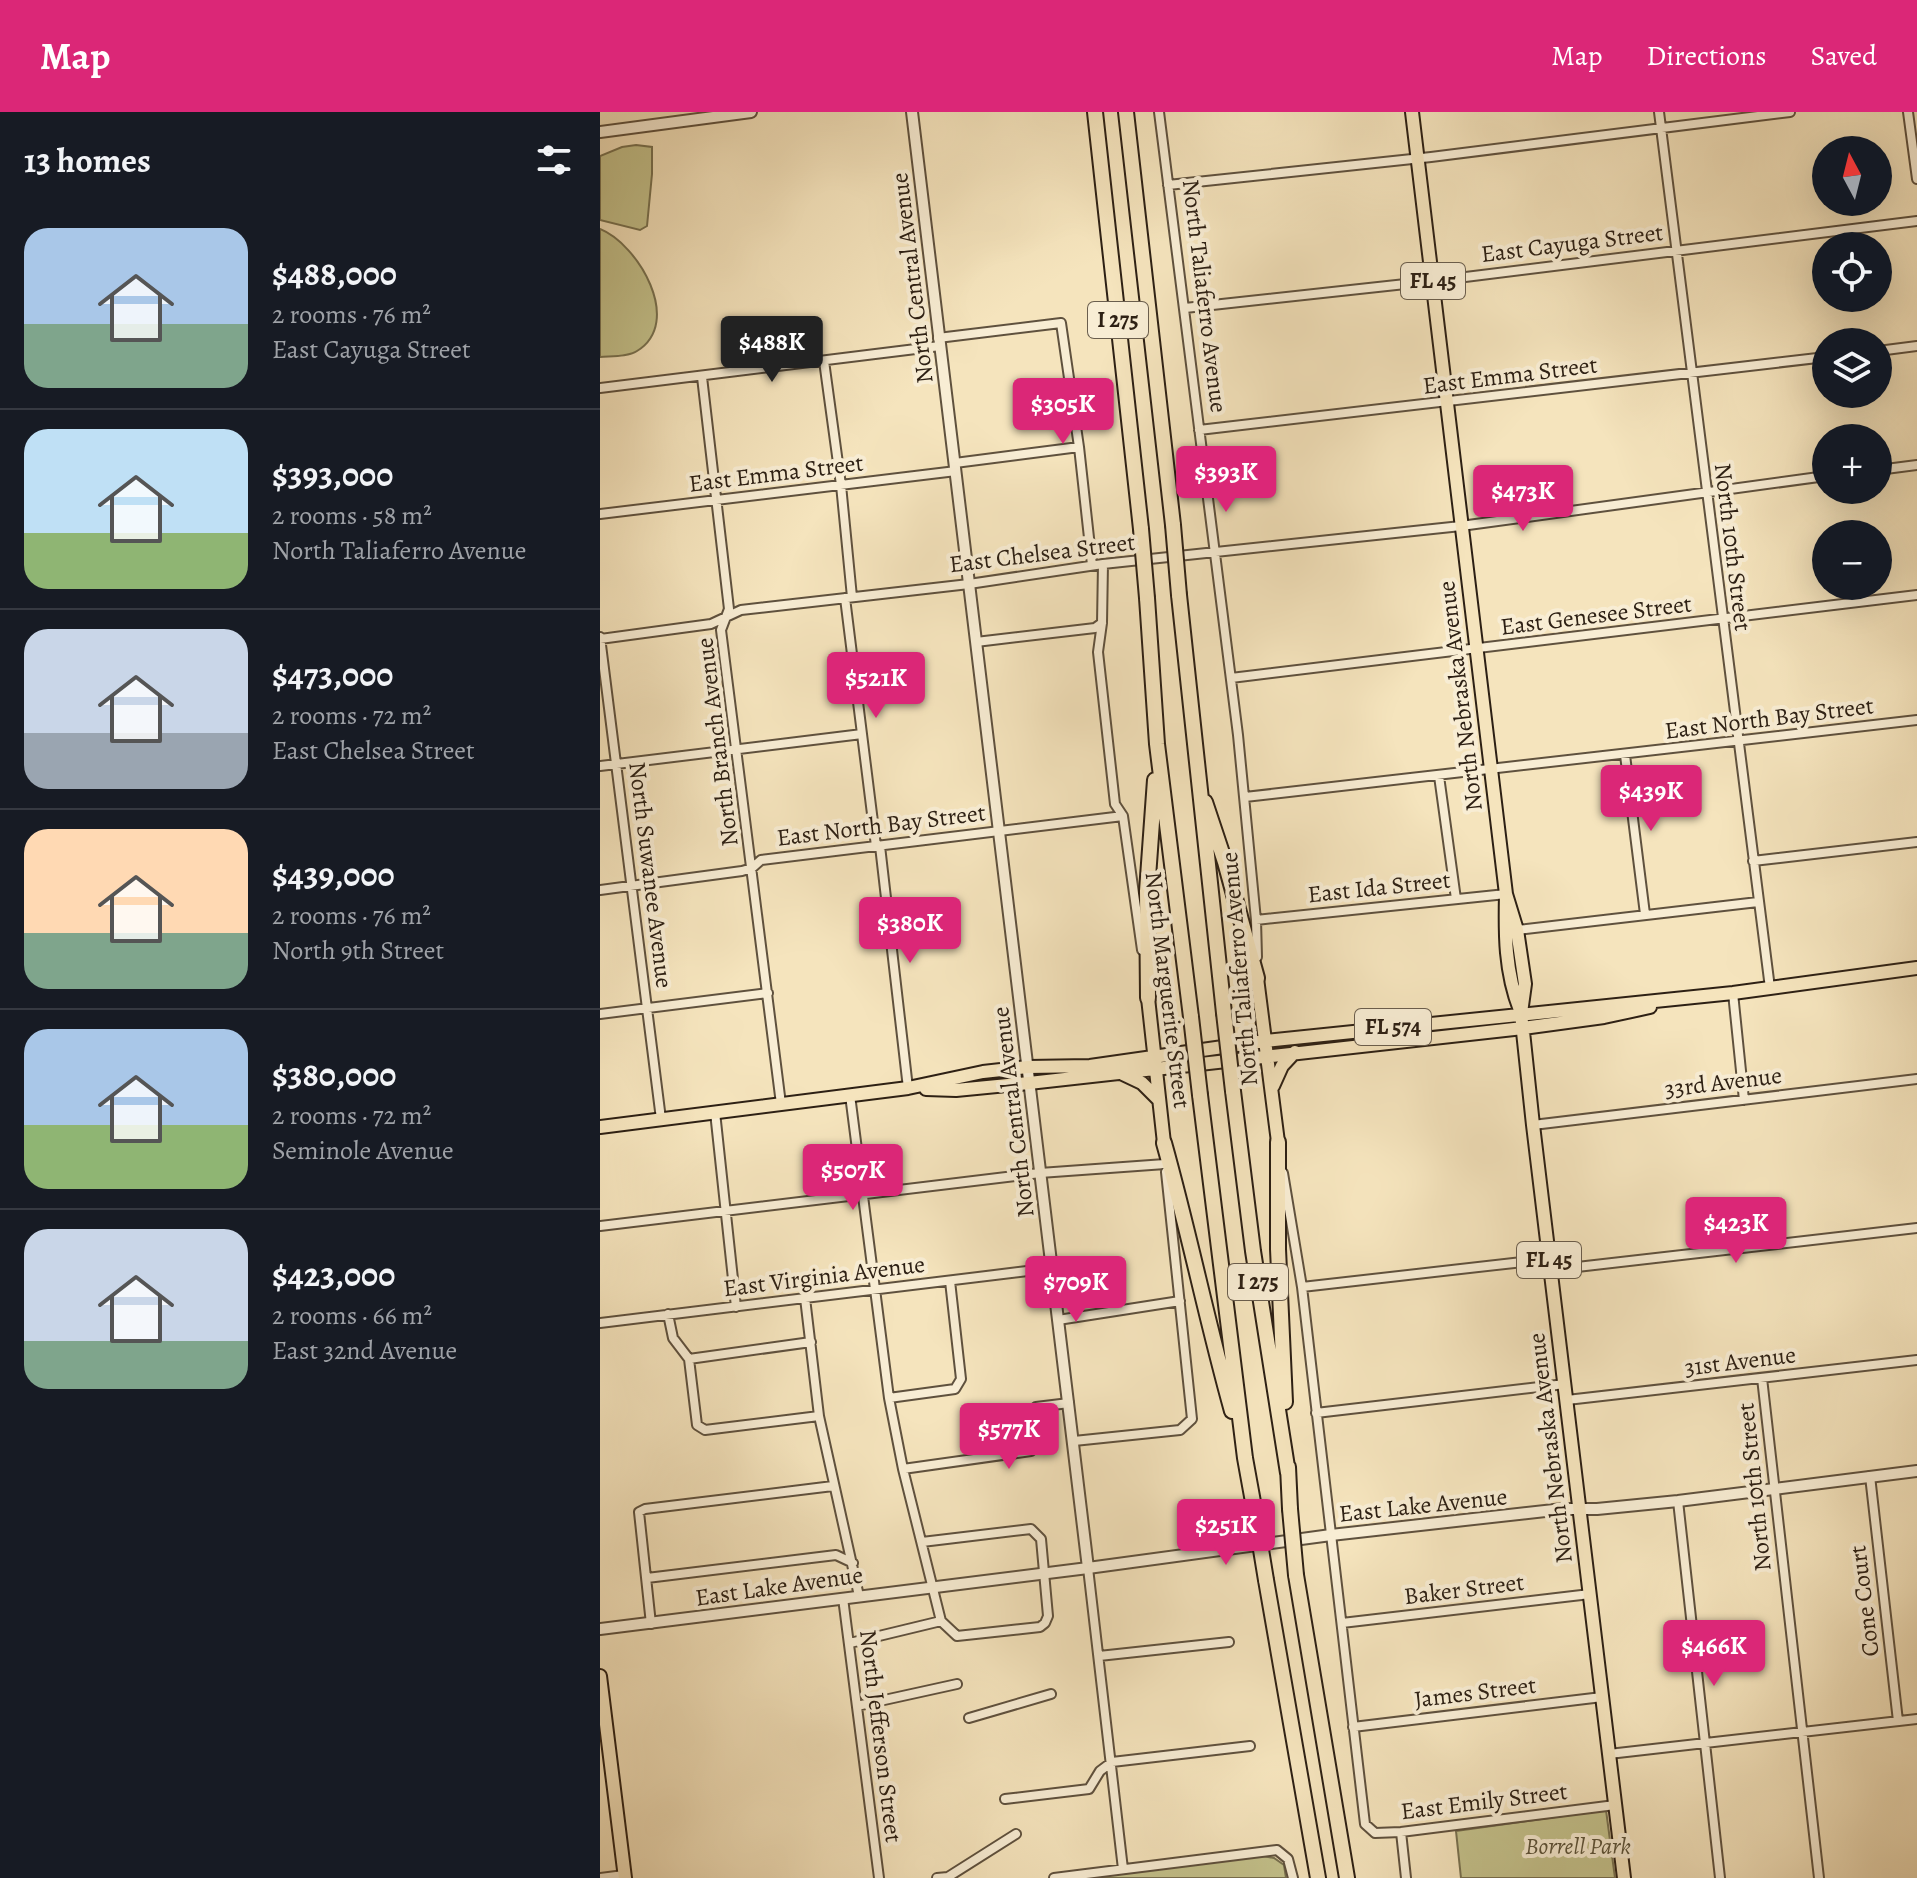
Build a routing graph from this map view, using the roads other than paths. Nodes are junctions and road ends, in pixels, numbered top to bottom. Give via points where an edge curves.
1 (751, 112) edge
2 (912, 112) edge
3 (1095, 112) edge
4 (1126, 112) edge
5 (1159, 112) edge
6 (1412, 112) edge
7 (1659, 112) edge
8 (1790, 112) edge
9 (1908, 112) edge
10 (1661, 129) junction
11 (600, 132) edge
12 (1417, 158) junction
13 (1917, 172) edge
14 (1917, 179) edge
15 (1168, 185) junction
16 (1917, 221) edge
17 (1676, 251) junction
18 (1433, 281) junction
19 (1185, 308) junction
20 (939, 342) junction
21 (1917, 346) edge
22 (1892, 349) edge
23 (1812, 359) edge
24 (824, 361) junction
25 (1692, 374) junction
26 (702, 377) junction
27 (600, 388) edge
28 (1448, 403) junction
29 (1199, 430) junction
30 (1079, 447) junction
31 (1917, 465) edge
32 (956, 467) junction
33 (1892, 468) edge
34 (1812, 478) edge
35 (841, 485) junction
36 (1706, 491) junction
37 (717, 500) junction
38 (600, 514) edge
39 (1461, 526) junction
40 (1215, 553) junction
41 (1103, 564) junction
42 (1092, 565) junction
43 (969, 584) junction
44 (1917, 595) edge
45 (849, 598) junction
46 (725, 617) junction
47 (1722, 619) junction
48 (1102, 623) junction
49 (1083, 630) junction
50 (600, 638) edge
51 (976, 642) junction
52 (1477, 649) junction
53 (1098, 652) junction
54 (1231, 678) junction
55 (1917, 720) edge
56 (862, 734) junction
57 (1738, 742) junction
58 (1157, 744) junction
59 (737, 749) junction
60 (1625, 755) junction
61 (618, 764) junction
62 (600, 766) edge
63 (1492, 771) junction
64 (1439, 776) junction
65 (1197, 779) junction
66 (1245, 797) junction
67 (1123, 816) junction
68 (999, 831) junction
69 (1917, 842) edge
70 (878, 846) junction
71 (1753, 861) junction
72 (752, 868) junction
73 (632, 886) junction
74 (600, 890) edge
75 (1506, 894) junction
76 (1456, 899) junction
77 (1758, 902) junction
78 (1645, 914) junction
79 (1256, 920) junction
80 (1517, 930) junction
81 (1917, 968) edge
82 (1257, 978) junction
83 (1770, 988) junction
84 (768, 993) junction
85 (1733, 993) junction
86 (1704, 995) junction
87 (1148, 998) junction
88 (648, 1008) junction
89 (1521, 1013) junction
90 (600, 1014) edge
91 (1523, 1028) junction
92 (1265, 1041) junction
93 (1296, 1052) junction
94 (1267, 1055) junction
95 (1156, 1063) junction
96 (1028, 1067) junction
97 (1120, 1073) junction
98 (1917, 1079) edge
99 (1029, 1083) junction
100 (908, 1088) junction
101 (1272, 1090) junction
102 (850, 1095) junction
103 (1744, 1100) junction
104 (1160, 1101) junction
105 (781, 1104) junction
106 (715, 1112) junction
107 (661, 1119) junction
108 (1533, 1125) junction
109 (600, 1127) edge
110 (1278, 1142) junction
111 (1164, 1143) junction
112 (1165, 1164) junction
113 (1040, 1173) junction
114 (863, 1194) junction
115 (726, 1210) junction
116 (600, 1226) edge
117 (1917, 1228) edge
118 (1550, 1265) junction
119 (1052, 1268) junction
120 (950, 1281) junction
121 (1302, 1287) junction
122 (875, 1290) junction
123 (805, 1298) junction
124 (1180, 1301) junction
125 (736, 1307) junction
126 (668, 1314) junction
127 (1058, 1320) junction
128 (600, 1323) edge
129 (811, 1342) junction
130 (689, 1359) junction
131 (1917, 1360) edge
132 (1762, 1378) junction
133 (1565, 1384) junction
134 (889, 1398) junction
135 (1567, 1400) junction
136 (1069, 1403) junction
137 (1316, 1413) junction
138 (819, 1416) junction
139 (1074, 1441) junction
140 (1245, 1458) junction
141 (903, 1469) junction
142 (1917, 1471) edge
143 (1288, 1473) junction
144 (1870, 1476) junction
145 (833, 1486) junction
146 (1774, 1488) junction
147 (1678, 1501) junction
148 (1580, 1510) junction
149 (1331, 1535) junction
150 (922, 1542) junction
151 (853, 1563) junction
152 (1088, 1568) junction
153 (1046, 1573) junction
154 (647, 1578) junction
155 (933, 1586) junction
156 (1590, 1594) junction
157 (859, 1596) junction
158 (843, 1598) junction
159 (941, 1621) junction
160 (1342, 1623) junction
161 (651, 1624) junction
162 (600, 1629) edge
163 (1229, 1642) dead end
164 (850, 1643) junction
165 (1099, 1656) junction
166 (600, 1676) edge
167 (957, 1684) dead end
168 (1051, 1694) dead end
169 (1602, 1697) junction
170 (857, 1706) junction
171 (969, 1718) dead end
172 (1917, 1719) edge
173 (1898, 1721) junction
174 (1353, 1727) junction
175 (1801, 1731) junction
176 (604, 1742) edge
177 (1704, 1742) junction
178 (1250, 1746) dead end
179 (1609, 1754) junction
180 (1112, 1762) junction
181 (1005, 1799) dead end
182 (1615, 1805) junction
183 (1364, 1821) joint
184 (1401, 1832) junction
185 (1016, 1834) dead end
186 (1123, 1869) junction
187 (624, 1876) edge
188 (1318, 1876) edge
189 (600, 1878) edge
190 (879, 1878) edge
191 (937, 1878) edge
192 (1054, 1878) edge
193 (1293, 1878) edge
194 (1347, 1878) edge
195 (1406, 1878) edge
196 (1624, 1878) edge
197 (1720, 1878) edge
198 (1819, 1878) edge

1 - 11 street via 655,120
2 - 20 street, North Central Avenue
3 - 58 highway, I 275, bridge via 1141,529
4 - 65 highway, I 275, bridge
5 - 15 street, North Taliaferro Avenue
6 - 12 main road, North Nebraska Avenue / FL 45
7 - 10 street, North 10th Street
8 - 10 street
9 - 13 street
10 - 12 street
10 - 17 street, North 10th Street
12 - 15 street
12 - 18 main road, North Nebraska Avenue / FL 45
13 - 14 street
15 - 19 street, North Taliaferro Avenue
16 - 17 street, East Cayuga Street
17 - 18 street, East Cayuga Street
17 - 25 street, North 10th Street
18 - 19 street, East Cayuga Street
18 - 28 main road, North Nebraska Avenue / FL 45
19 - 29 street, North Taliaferro Avenue
20 - 24 street
20 - 30 street via 1061,323
20 - 32 street, North Central Avenue
21 - 22 street
23 - 25 street, East Emma Street
24 - 26 street
24 - 35 street
25 - 28 street, East Emma Street
25 - 36 street, North 10th Street
26 - 27 street
26 - 37 street, North Branch Avenue
28 - 29 street, East Emma Street
28 - 39 main road, North Nebraska Avenue / FL 45
29 - 40 street, North Taliaferro Avenue
30 - 32 street, East Emma Street
30 - 42 street
31 - 33 street
32 - 35 street, East Emma Street
32 - 43 street, North Central Avenue
34 - 36 street, East Chelsea Street
35 - 37 street, East Emma Street
35 - 45 street
36 - 39 street, East Chelsea Street
36 - 47 street, North 10th Street
37 - 38 street, East Emma Street
37 - 46 street, North Branch Avenue via 729,609
39 - 40 street, East Chelsea Street
39 - 52 main road, North Nebraska Avenue / FL 45
40 - 41 street, East Chelsea Street
40 - 54 street, North Taliaferro Avenue
41 - 42 street, East Chelsea Street
41 - 48 street, North Marguerite Street
42 - 43 street, East Chelsea Street
43 - 45 street, East Chelsea Street
43 - 51 street, North Central Avenue
44 - 47 street, East Genesee Street
45 - 46 street, East Chelsea Street via 741,610
45 - 56 street
46 - 50 street, East Chelsea Street via 711,624
46 - 59 street, North Branch Avenue via 721,630
47 - 52 street, East Genesee Street
47 - 57 street, North 10th Street
48 - 49 street
48 - 53 street, North Marguerite Street
49 - 51 street
49 - 53 street via 1096,641
50 - 61 street, North Suwanee Avenue
51 - 68 street, North Central Avenue
52 - 54 street, East Genesee Street
52 - 63 main road, North Nebraska Avenue / FL 45
53 - 67 street, North Marguerite Street via 1115,804
54 - 66 street, North Taliaferro Avenue
55 - 57 street, East North Bay Street
56 - 59 street
56 - 70 street
57 - 60 street, East North Bay Street
57 - 71 street, North 10th Street
58 - 87 highway via 1147,891
58 - 140 highway, I 275, bridge
59 - 61 street
59 - 72 street, North Branch Avenue
60 - 63 street, East North Bay Street
60 - 78 street
61 - 62 street
61 - 73 street, North Suwanee Avenue
63 - 64 street, East North Bay Street
63 - 75 main road, North Nebraska Avenue / FL 45
64 - 66 street, East North Bay Street
64 - 76 street
65 - 82 highway
65 - 143 highway, I 275, bridge via 1253,1251
66 - 79 street, North Taliaferro Avenue
67 - 68 street, East North Bay Street
67 - 87 street, North Marguerite Street
68 - 70 street, East North Bay Street
68 - 96 street, North Central Avenue
69 - 71 street
70 - 72 street, East North Bay Street via 761,860
70 - 100 street
71 - 77 street, North 10th Street
72 - 73 street, East North Bay Street
72 - 84 street, North Branch Avenue
73 - 74 street, East North Bay Street
73 - 88 street, North Suwanee Avenue
75 - 76 street, East Ida Street
75 - 80 main road, North Nebraska Avenue / FL 45
75 - 89 main road, North Nebraska Avenue / FL 45 via 1511,986
76 - 79 street, East Ida Street
77 - 78 street
77 - 83 street, North 10th Street
78 - 80 street
79 - 82 street, North Taliaferro Avenue
80 - 89 main road, North Nebraska Avenue / FL 45 via 1525,984
81 - 83 main road, FL 574
82 - 92 main road, North Taliaferro Avenue
83 - 85 main road, FL 574
84 - 88 street
84 - 105 street, North Branch Avenue
85 - 86 main road, FL 574
85 - 103 street
86 - 89 main road, FL 574
86 - 91 main road, FL 574
87 - 95 main road, North Marguerite Street
88 - 90 street
88 - 107 street, North Suwanee Avenue
89 - 91 main road, North Nebraska Avenue / FL 45
89 - 92 main road, FL 574
91 - 93 main road, FL 574
91 - 108 main road, North Nebraska Avenue / FL 45
92 - 94 main road, North Taliaferro Avenue
92 - 95 main road, FL 574
93 - 94 main road, FL 574
93 - 101 main road via 1282,1066
94 - 95 main road, FL 574
94 - 101 main road, North Taliaferro Avenue
95 - 96 main road, FL 574
95 - 97 main road, FL 574
95 - 104 main road, North Marguerite Street
96 - 99 street, North Central Avenue
96 - 100 main road, FL 574
97 - 99 main road, FL 574
97 - 104 main road via 1142,1083
98 - 103 street, 33rd Avenue
99 - 100 main road, FL 574
99 - 113 street, North Central Avenue
100 - 102 main road, FL 574
101 - 110 main road, North Taliaferro Avenue
102 - 105 main road, FL 574
102 - 114 street
103 - 108 street, 33rd Avenue
104 - 111 main road, North Marguerite Street
105 - 106 main road, FL 574
106 - 107 main road, FL 574
106 - 115 street
107 - 109 main road, FL 574
108 - 118 main road, North Nebraska Avenue / FL 45
110 - 121 street, North Taliaferro Avenue
110 - 143 highway
111 - 112 street, North Marguerite Street
111 - 140 highway
112 - 113 street
112 - 124 street, North Marguerite Street
113 - 114 street
113 - 119 street, North Central Avenue
114 - 115 street
114 - 122 street
115 - 116 street
115 - 125 street
117 - 118 street
118 - 121 street
118 - 133 main road, North Nebraska Avenue / FL 45
119 - 120 street, East Virginia Avenue
119 - 127 street, North Central Avenue
120 - 122 street, East Virginia Avenue
120 - 134 street via 959,1385
121 - 137 street, North Taliaferro Avenue
122 - 123 street, East Virginia Avenue
122 - 134 street
123 - 125 street, East Virginia Avenue
123 - 129 street, North Jefferson Street
124 - 127 street
124 - 139 street, North Marguerite Street via 1190,1423 1180,1430
125 - 126 street, East Virginia Avenue
126 - 128 street, East Virginia Avenue
126 - 130 street via 673,1338
127 - 136 street, North Central Avenue
129 - 130 street
129 - 138 street, North Jefferson Street
130 - 138 street via 697,1425 705,1430
131 - 132 street, 31st Avenue
132 - 135 street, 31st Avenue
132 - 146 street, North 10th Street
133 - 135 main road, North Nebraska Avenue / FL 45
133 - 137 street
134 - 141 street
135 - 148 main road, North Nebraska Avenue / FL 45
136 - 139 street, North Central Avenue
136 - 141 street via 1036,1407 1027,1416 1031,1451
137 - 149 street, North Taliaferro Avenue
138 - 145 street, North Jefferson Street
139 - 152 street, North Central Avenue
140 - 188 highway, I 275, bridge
141 - 150 street
142 - 144 street, East Lake Avenue
143 - 194 highway, I 275, bridge via 1296,1575
144 - 146 street, East Lake Avenue
144 - 173 street, Cone Court
145 - 151 street, North Jefferson Street
145 - 154 street via 645,1509 639,1512
146 - 147 street, East Lake Avenue
146 - 175 street, North 10th Street
147 - 148 street, East Lake Avenue
147 - 177 street
148 - 149 street, East Lake Avenue
148 - 156 main road, North Nebraska Avenue / FL 45
149 - 152 street, East Lake Avenue
149 - 160 street, North Taliaferro Avenue
150 - 153 street via 1031,1529 1041,1539
150 - 155 street
151 - 154 street via 836,1555
151 - 157 street, North Jefferson Street
152 - 153 street, East Lake Avenue
152 - 165 street, North Central Avenue
153 - 155 street, East Lake Avenue
153 - 159 street via 1048,1616 1040,1627 957,1636
154 - 161 street
155 - 157 street, East Lake Avenue
155 - 159 street
156 - 160 street, Baker Street
156 - 169 main road, North Nebraska Avenue / FL 45
157 - 158 street, East Lake Avenue
158 - 161 street, East Lake Avenue
158 - 164 street, North Jefferson Street
159 - 164 street
160 - 174 street, North Taliaferro Avenue
161 - 162 street, East Lake Avenue
163 - 165 street
164 - 170 street, North Jefferson Street
165 - 180 street, North Central Avenue
166 - 176 main road
167 - 170 street
168 - 171 street
169 - 174 street, James Street
169 - 179 main road, North Nebraska Avenue / FL 45
170 - 190 street, North Jefferson Street
172 - 173 street
173 - 175 street
174 - 183 street, North Taliaferro Avenue
175 - 177 street
175 - 198 street, North 10th Street
176 - 187 main road
177 - 179 street
177 - 197 street
178 - 180 street
179 - 182 main road, North Nebraska Avenue / FL 45
180 - 181 street via 1089,1789
180 - 186 street, North Central Avenue
182 - 184 street, East Emily Street
182 - 196 main road, North Nebraska Avenue / FL 45
183 - 184 street, East Emily Street via 1375,1833
184 - 195 street
185 - 191 street via 948,1877
186 - 192 street
186 - 193 street via 1277,1850 1288,1859
187 - 189 street

